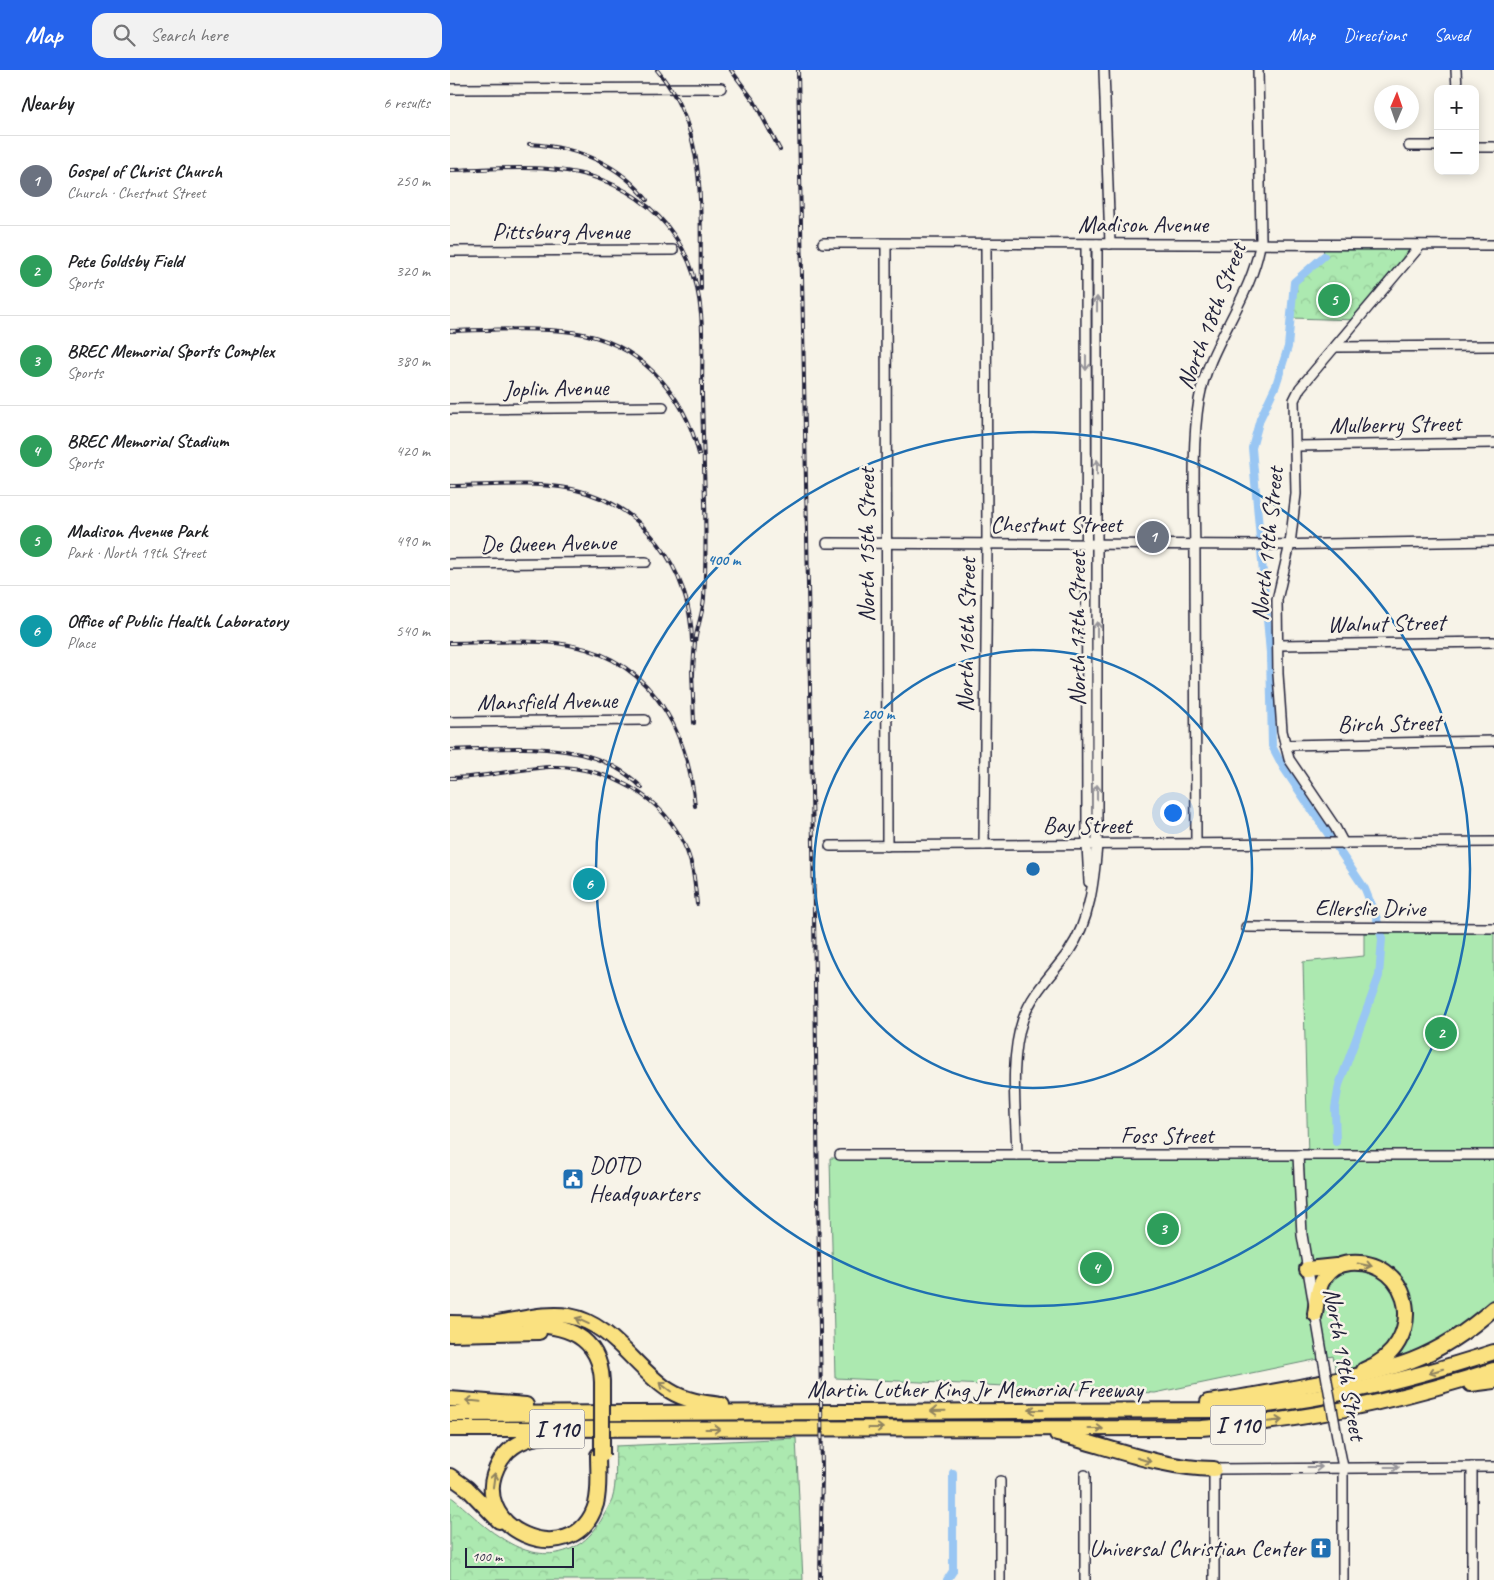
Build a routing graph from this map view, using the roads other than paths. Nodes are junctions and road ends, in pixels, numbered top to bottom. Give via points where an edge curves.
1 (1104, 70) edge
2 (1258, 70) edge
3 (1456, 70) edge
4 (1456, 85) edge
5 (721, 88) dead end
6 (450, 89) edge
7 (1410, 146) dead end
8 (1434, 146) edge
9 (1479, 147) edge
10 (1494, 147) edge
11 (823, 243) dead end
12 (886, 244) junction
13 (986, 244) junction
14 (1086, 244) junction
15 (1097, 244) junction
16 (1110, 244) junction
17 (1260, 244) junction
18 (1494, 245) edge
19 (1420, 246) junction
20 (673, 250) dead end
21 (450, 251) edge
22 (1494, 346) edge
23 (1336, 347) junction
24 (663, 407) dead end
25 (450, 409) edge
26 (1086, 440) junction
27 (1097, 440) junction
28 (1494, 443) edge
29 (1296, 446) junction
30 (1494, 541) edge
31 (827, 543) dead end
32 (886, 544) junction
33 (987, 544) junction
34 (1086, 544) junction
35 (1098, 544) junction
36 (1290, 544) junction
37 (1195, 545) junction
38 (646, 562) dead end
39 (450, 564) edge
40 (1494, 642) edge
41 (1278, 645) junction
42 (644, 720) dead end
43 (450, 722) edge
44 (1086, 734) junction
45 (1097, 735) junction
46 (1494, 741) edge
47 (1285, 745) junction
48 (1494, 842) edge
49 (1341, 844) junction
50 (984, 845) junction
51 (1087, 845) junction
52 (1097, 845) junction
53 (1196, 845) junction
54 (830, 846) dead end
55 (887, 846) junction
56 (1090, 893) junction
57 (1246, 927) dead end
58 (1494, 928) edge
59 (840, 1155) dead end
60 (1017, 1155) junction
61 (1298, 1155) junction
62 (1494, 1155) edge
63 (1344, 1264) junction
64 (1307, 1269) junction
65 (1494, 1308) edge
66 (1316, 1314) junction
67 (450, 1323) edge
68 (497, 1324) junction
69 (450, 1334) edge
70 (1490, 1353) edge
71 (1494, 1370) edge
72 (1494, 1381) edge
73 (1312, 1384) junction
74 (1443, 1386) junction
75 (600, 1390) junction
76 (450, 1399) edge
77 (1119, 1410) junction
78 (626, 1412) junction
79 (762, 1412) junction
80 (450, 1414) edge
81 (664, 1429) junction
82 (1029, 1429) junction
83 (453, 1430) edge
84 (600, 1455) junction
85 (1343, 1467) junction
86 (1472, 1467) junction
87 (1494, 1467) edge
88 (1214, 1469) junction
89 (1085, 1475) dead end
90 (450, 1476) edge
91 (1000, 1481) dead end
92 (1000, 1580) edge
93 (1085, 1580) edge
94 (1214, 1580) edge
95 (1343, 1580) edge
96 (1472, 1580) edge

1 - 16 street
2 - 17 street, North 18th Street
3 - 4 street
5 - 6 street
7 - 8 street
9 - 10 street
11 - 12 street, Madison Avenue
12 - 13 street, Madison Avenue
12 - 32 street, North 15th Street
13 - 14 street, Madison Avenue
13 - 33 street, North 16th Street
14 - 15 street, Madison Avenue
14 -> 26 street, North 17th Street
15 - 16 street, Madison Avenue
27 -> 15 street, North 17th Street
16 - 17 street, Madison Avenue
17 - 19 street, Madison Avenue
17 - 37 street, North 18th Street via 1248,289 1217,346 1201,390 1196,446
18 - 19 street, Madison Avenue
19 - 23 street, North 19th Street
20 - 21 street, Pittsburg Avenue
22 - 23 street
23 - 29 street, North 19th Street via 1296,394
24 - 25 street, Joplin Avenue
26 - 27 street
26 - 34 street, North 17th Street
35 -> 27 street, North 17th Street
28 - 29 street, Mulberry Street
29 - 36 street, North 19th Street via 1296,494
30 - 36 street, Chestnut Street
31 - 32 street, Chestnut Street
32 - 33 street, Chestnut Street
32 - 55 street, North 15th Street
33 - 34 street, Chestnut Street
33 - 50 street, North 16th Street
34 - 35 street, Chestnut Street
34 - 44 street, North 17th Street
35 - 37 street, Chestnut Street
45 -> 35 street, North 17th Street
36 - 37 street, Chestnut Street
36 - 41 street, North 19th Street via 1278,594
37 - 53 street, North 18th Street
38 - 39 street, De Queen Avenue
40 - 41 street, Walnut Street
41 - 47 street, North 19th Street
42 - 43 street, Mansfield Avenue
44 - 45 street
44 - 51 street, North 17th Street
52 -> 45 street, North 17th Street
46 - 47 street, Birch Street
47 - 49 street, North 19th Street via 1289,759 1335,827
48 - 49 street, Bay Street
49 - 53 street, Bay Street
50 - 51 street, Bay Street
50 - 55 street, Bay Street
51 - 52 street, Bay Street
51 - 56 street, North 17th Street
52 - 53 street, Bay Street
52 - 56 street, North 17th Street
54 - 55 street, Bay Street
56 - 60 street, North 17th Street via 1074,943 1038,989 1021,1025 1015,1062
57 - 58 street, Ellerslie Drive
59 - 60 street, Foss Street
60 - 61 street, Foss Street
61 - 62 street, Foss Street
61 - 64 street, North 19th Street
63 - 64 highway
63 - 66 highway via 1324,1278
63 -> 73 highway via 1372,1266 1394,1281 1406,1304 1405,1330 1393,1352 1374,1365
64 - 66 street, North 19th Street
65 - 73 highway via 1455,1339 1414,1361 1369,1374
66 - 85 street, North 19th Street, bridge
67 - 68 highway
68 - 75 highway via 557,1326 576,1334 597,1357 602,1374
79 -> 68 highway via 701,1402 676,1394 598,1329 577,1318 547,1316
69 - 75 highway via 563,1334 577,1341 590,1355
70 -> 77 highway, Martin Luther King Jr Memorial Freeway / I 110 via 1395,1382 1293,1403 1197,1411
71 - 74 highway, Martin Luther King Jr Memorial Freeway / I 110
72 - 74 highway
73 - 77 highway via 1223,1400 1152,1404
82 -> 74 highway, Martin Luther King Jr Memorial Freeway / I 110 via 1185,1428 1280,1421 1362,1408
75 - 84 highway
78 -> 76 highway
77 -> 79 highway, Martin Luther King Jr Memorial Freeway / I 110
78 - 79 highway, Martin Luther King Jr Memorial Freeway / I 110
78 - 80 highway, Martin Luther King Jr Memorial Freeway / I 110
81 -> 82 highway, Martin Luther King Jr Memorial Freeway / I 110
81 - 83 highway, Martin Luther King Jr Memorial Freeway / I 110
84 -> 81 highway via 596,1502 586,1521 574,1532 554,1540 529,1538 512,1528 498,1512 493,1491 495,1472 504,1456 523,1441 543,1436 590,1436
82 -> 88 highway via 1081,1440 1153,1462
84 - 90 highway via 602,1497 596,1515 576,1537 552,1545 533,1544 516,1537 467,1488
85 -> 86 street
88 -> 85 street
85 - 95 street, North 19th Street
86 - 87 street
86 - 96 street
88 - 94 street
89 - 93 street
91 - 92 street

